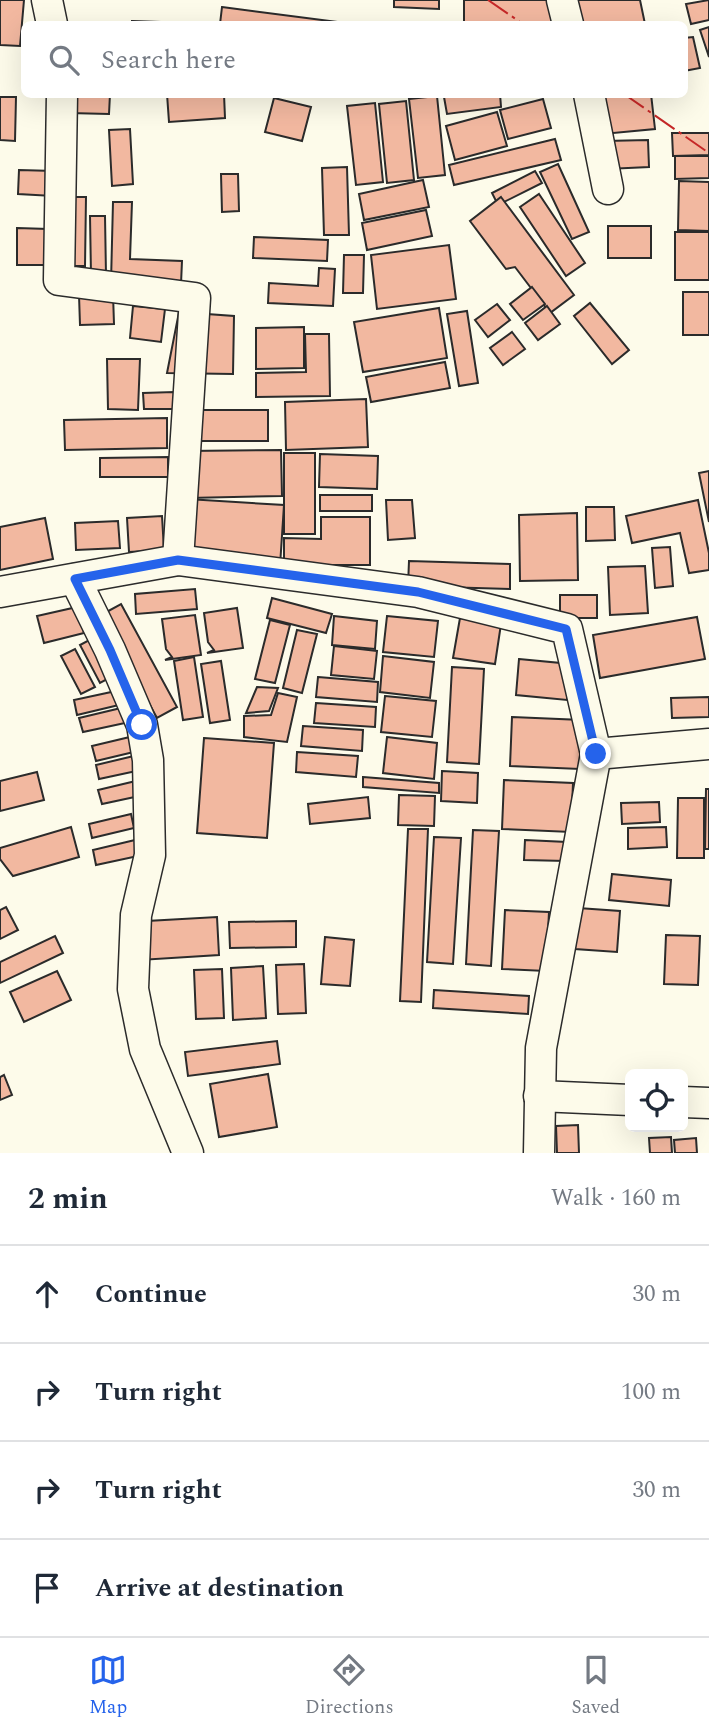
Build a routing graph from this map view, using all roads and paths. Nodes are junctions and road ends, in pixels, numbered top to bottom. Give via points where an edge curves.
1 (47, 0) edge
2 (562, 0) edge
3 (51, 21) edge
4 (567, 21) edge
5 (62, 98) edge
6 (590, 98) edge
7 (608, 189) dead end
8 (178, 560) junction
9 (75, 579) junction
10 (0, 592) edge
11 (709, 744) edge
12 (596, 754) junction
13 (539, 1096) junction
14 (625, 1100) edge
15 (688, 1102) edge
16 (709, 1103) edge
17 (188, 1153) edge
18 (539, 1153) edge

1 - 3 street
2 - 4 street
5 - 8 street via 59,280 195,298
6 - 7 street
8 - 9 street
8 - 12 street via 418,592 566,629
9 - 10 street
9 - 17 street via 142,725 148,760 150,855 136,915 133,989 145,1049
11 - 12 street
12 - 13 street via 541,1048
13 - 14 street
13 - 18 street
15 - 16 street

